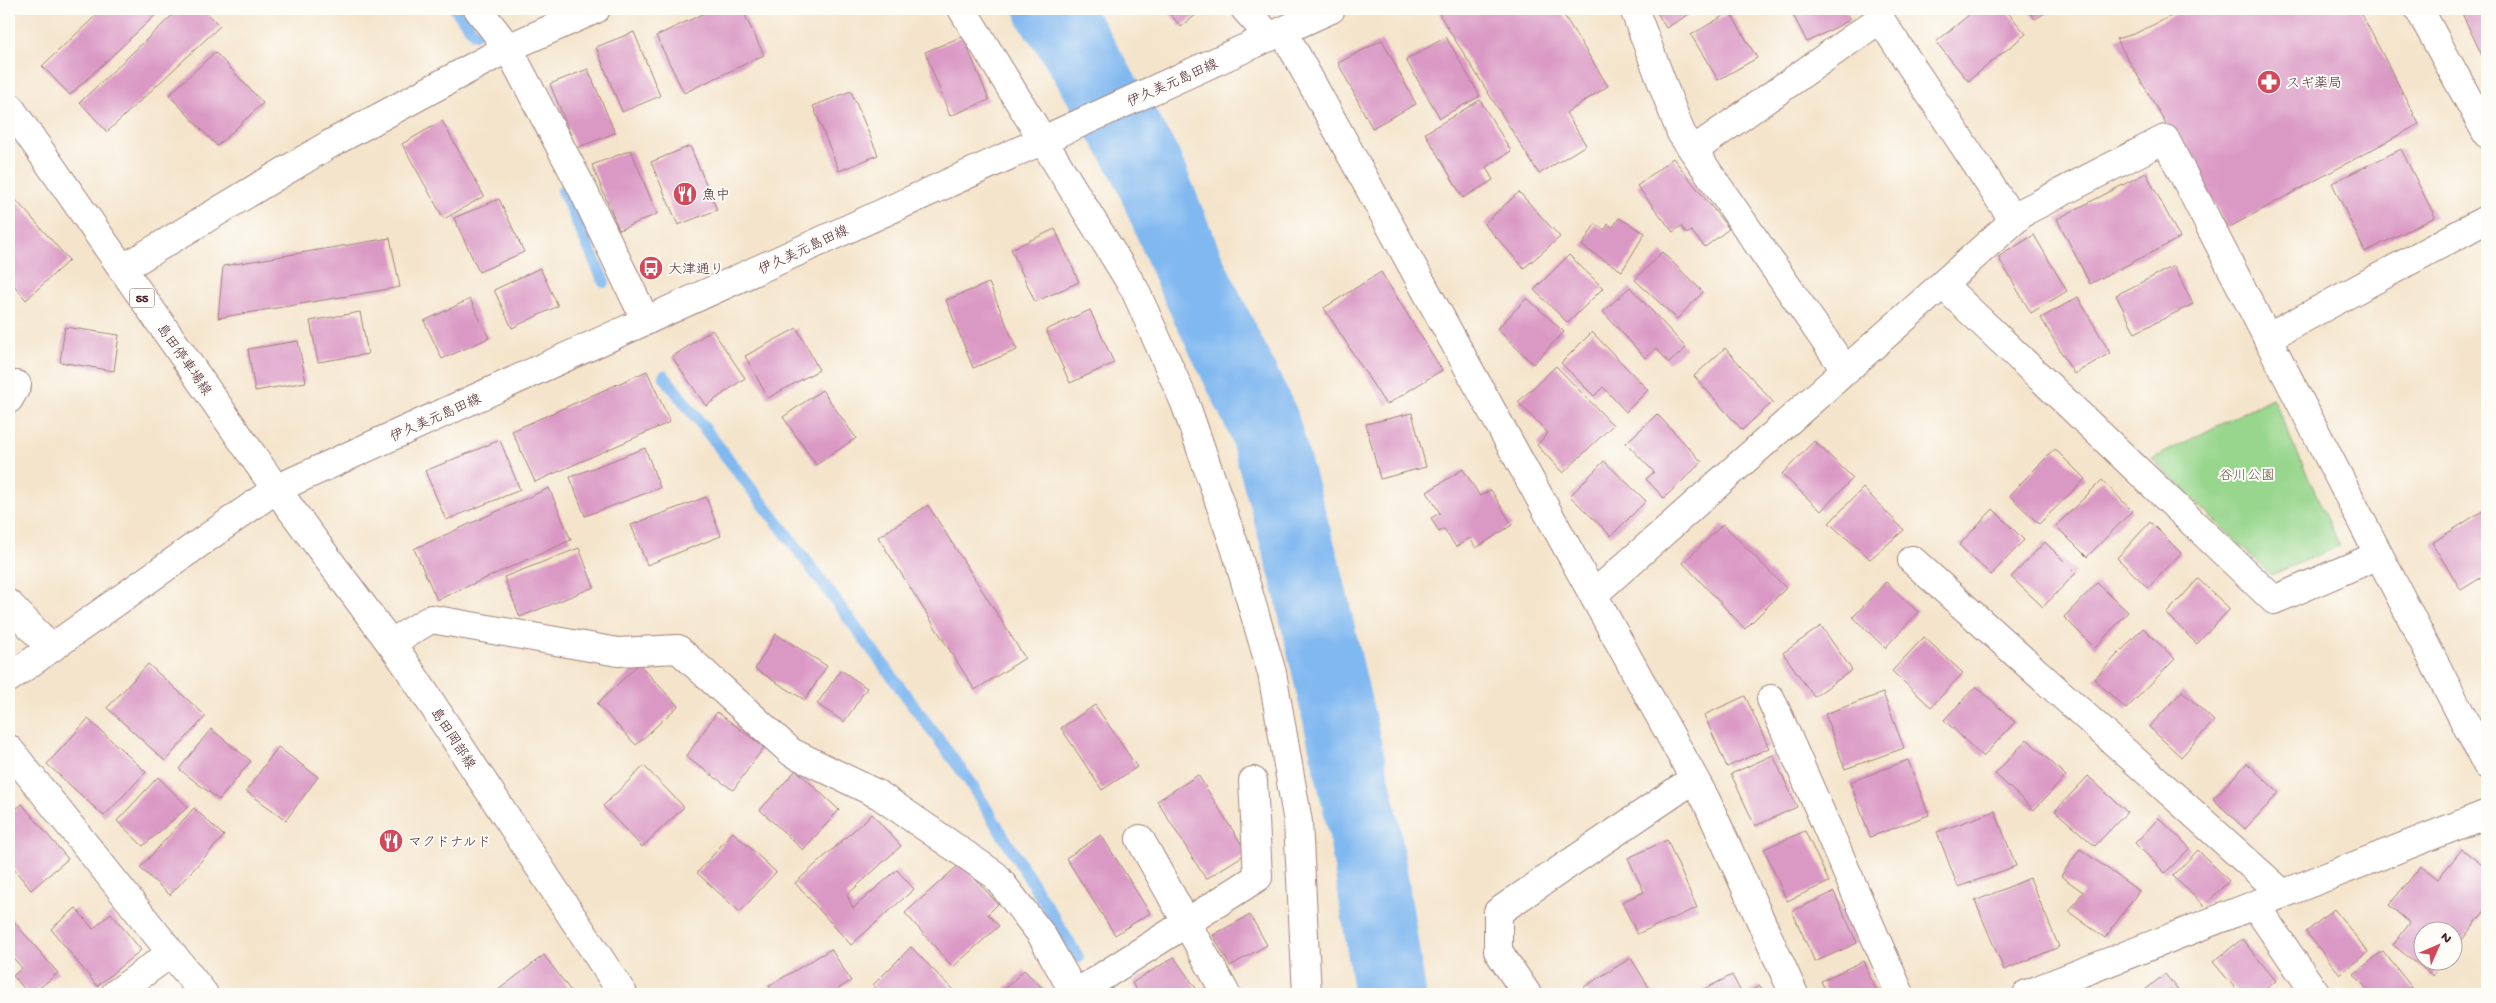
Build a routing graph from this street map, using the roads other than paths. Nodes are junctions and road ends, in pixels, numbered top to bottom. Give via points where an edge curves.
1 (478, 9) edge
2 (596, 9) edge
3 (962, 9) edge
4 (1245, 9) edge
5 (1331, 9) edge
6 (1634, 9) edge
7 (2419, 9) edge
8 (1277, 34) junction
9 (508, 48) junction
10 (9, 106) edge
11 (2487, 134) edge
12 (1048, 137) junction
13 (1694, 150) junction
14 (2487, 219) edge
15 (2014, 222) junction
16 (122, 269) junction
17 (1943, 285) junction
18 (646, 321) junction
19 (2267, 338) junction
20 (1846, 371) junction
21 (276, 489) junction
22 (2379, 555) junction
23 (1912, 560) dead end
24 (1594, 594) junction
25 (9, 604) edge
26 (391, 643) junction
27 (51, 648) junction
28 (9, 678) edge
29 (1771, 699) dead end
30 (9, 749) edge
31 (2487, 765) edge
32 (1694, 779) junction
33 (1252, 781) dead end
34 (2487, 814) edge
35 (1140, 839) dead end
36 (2283, 894) junction
37 (2255, 905) junction
38 (1186, 923) junction
39 (171, 953) junction
40 (2062, 989) edge
41 (116, 994) edge
42 (204, 994) edge
43 (623, 994) edge
44 (1075, 994) edge
45 (1226, 994) edge
46 (1307, 994) edge
47 (1527, 994) edge
48 (1794, 994) edge
49 (1900, 994) edge
50 (2027, 994) edge
51 (2316, 994) edge

1 - 9 street
2 - 9 street
3 - 12 street
4 - 8 street
5 - 8 street, 伊久美元島田線
6 - 13 street via 1681,133
7 - 11 street
8 - 12 street, 伊久美元島田線
8 - 24 street
9 - 16 street via 330,144
9 - 18 street via 581,186
10 - 16 street, 島田停車場線 / 55
12 - 18 street, 伊久美元島田線
12 - 46 street via 1135,290 1185,403 1235,547 1272,673 1298,822
13 - 15 street via 1880,19
13 - 20 street
14 - 19 street
15 - 17 street
15 - 19 street via 2026,211 2165,139
16 - 21 street, 島田停車場線 / 55
17 - 20 street
17 - 22 street via 2274,600
18 - 21 street, 伊久美元島田線
19 - 22 street
20 - 24 street
21 - 26 street, 島田岡部線
21 - 27 street, 伊久美元島田線
22 - 31 street
23 - 36 street
24 - 32 street
25 - 27 street
26 - 43 street, 島田岡部線
26 - 44 street via 430,619 618,652 678,649 791,752 879,795 995,875 1041,934
27 - 28 street, 伊久美元島田線
29 - 49 street
30 - 39 street
32 - 47 street via 1498,912 1498,951
32 - 48 street
33 - 38 street via 1258,877
34 - 36 street
35 - 38 street
36 - 37 street
37 - 40 street
37 - 51 street
38 - 44 street
38 - 45 street
39 - 41 street
39 - 42 street
40 - 50 street

